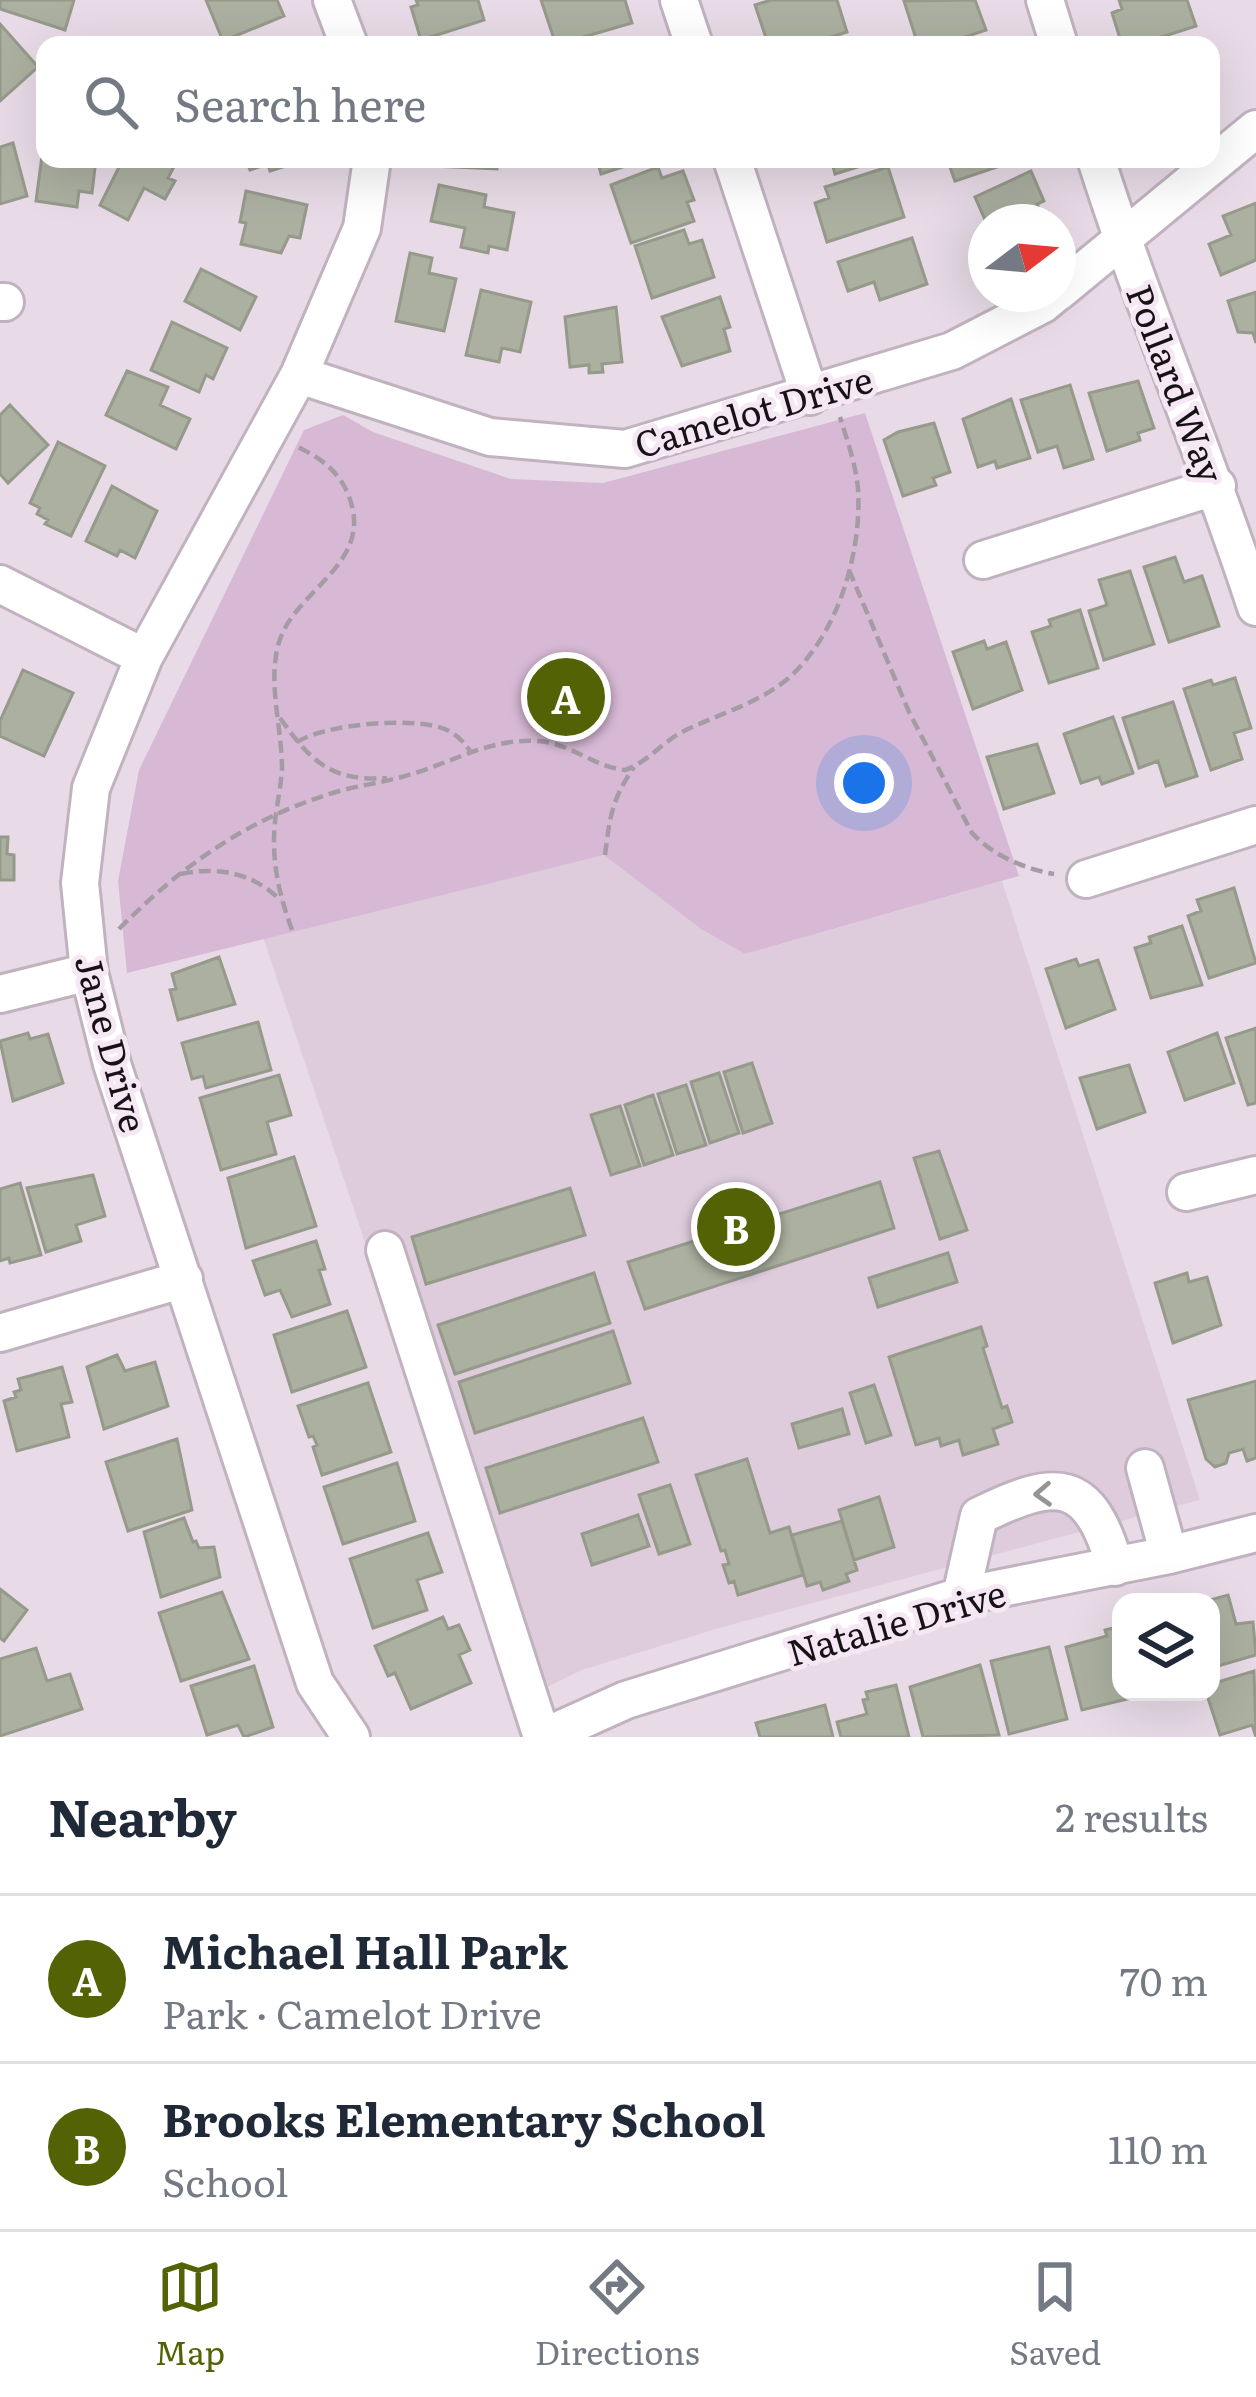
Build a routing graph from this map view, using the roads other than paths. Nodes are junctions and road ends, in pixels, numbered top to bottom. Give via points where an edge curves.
1 (332, 0) edge
2 (680, 0) edge
3 (1045, 0) edge
4 (346, 36) edge
5 (691, 36) edge
6 (1056, 36) edge
7 (1256, 129) edge
8 (1220, 158) edge
9 (371, 168) edge
10 (735, 168) edge
11 (1099, 168) edge
12 (1208, 168) edge
13 (1121, 238) junction
14 (1076, 277) edge
15 (1027, 312) edge
16 (299, 375) junction
17 (824, 403) junction
18 (1217, 486) junction
19 (983, 560) dead end
20 (0, 584) edge
21 (1256, 608) edge
22 (144, 657) junction
23 (1256, 825) edge
24 (1086, 879) road end
25 (89, 972) junction
26 (0, 994) edge
27 (1256, 1175) edge
28 (1186, 1192) dead end
29 (385, 1250) dead end
30 (184, 1279) junction
31 (0, 1333) edge
32 (1145, 1468) dead end
33 (1256, 1533) edge
34 (1169, 1556) junction
35 (1115, 1567) junction
36 (961, 1596) junction
37 (351, 1737) edge
38 (543, 1737) edge

1 - 4 street
2 - 5 street
3 - 6 street
7 - 8 street, Camelot Drive
9 - 16 street, Jane Drive via 362,228
10 - 17 street
11 - 13 street, Pollard Way
12 - 13 street, Camelot Drive
13 - 14 street, Camelot Drive
13 - 18 street, Pollard Way
15 - 17 street, Camelot Drive
16 - 17 street, Camelot Drive via 490,436 625,449
16 - 22 street, Jane Drive
18 - 19 street
18 - 21 street, Pollard Way
20 - 22 street
22 - 25 street, Jane Drive via 91,788 80,883
23 - 24 street
25 - 26 street
25 - 30 street, Jane Drive
27 - 28 street
29 - 38 street
30 - 31 street
30 - 37 street, Jane Drive via 315,1683
32 - 34 street
33 - 34 street, Natalie Drive
34 - 35 street, Natalie Drive
35 - 36 street, Natalie Drive
35 -> 36 street via 1103,1523 1076,1496 1021,1495 979,1516
36 - 38 street, Natalie Drive via 626,1700

